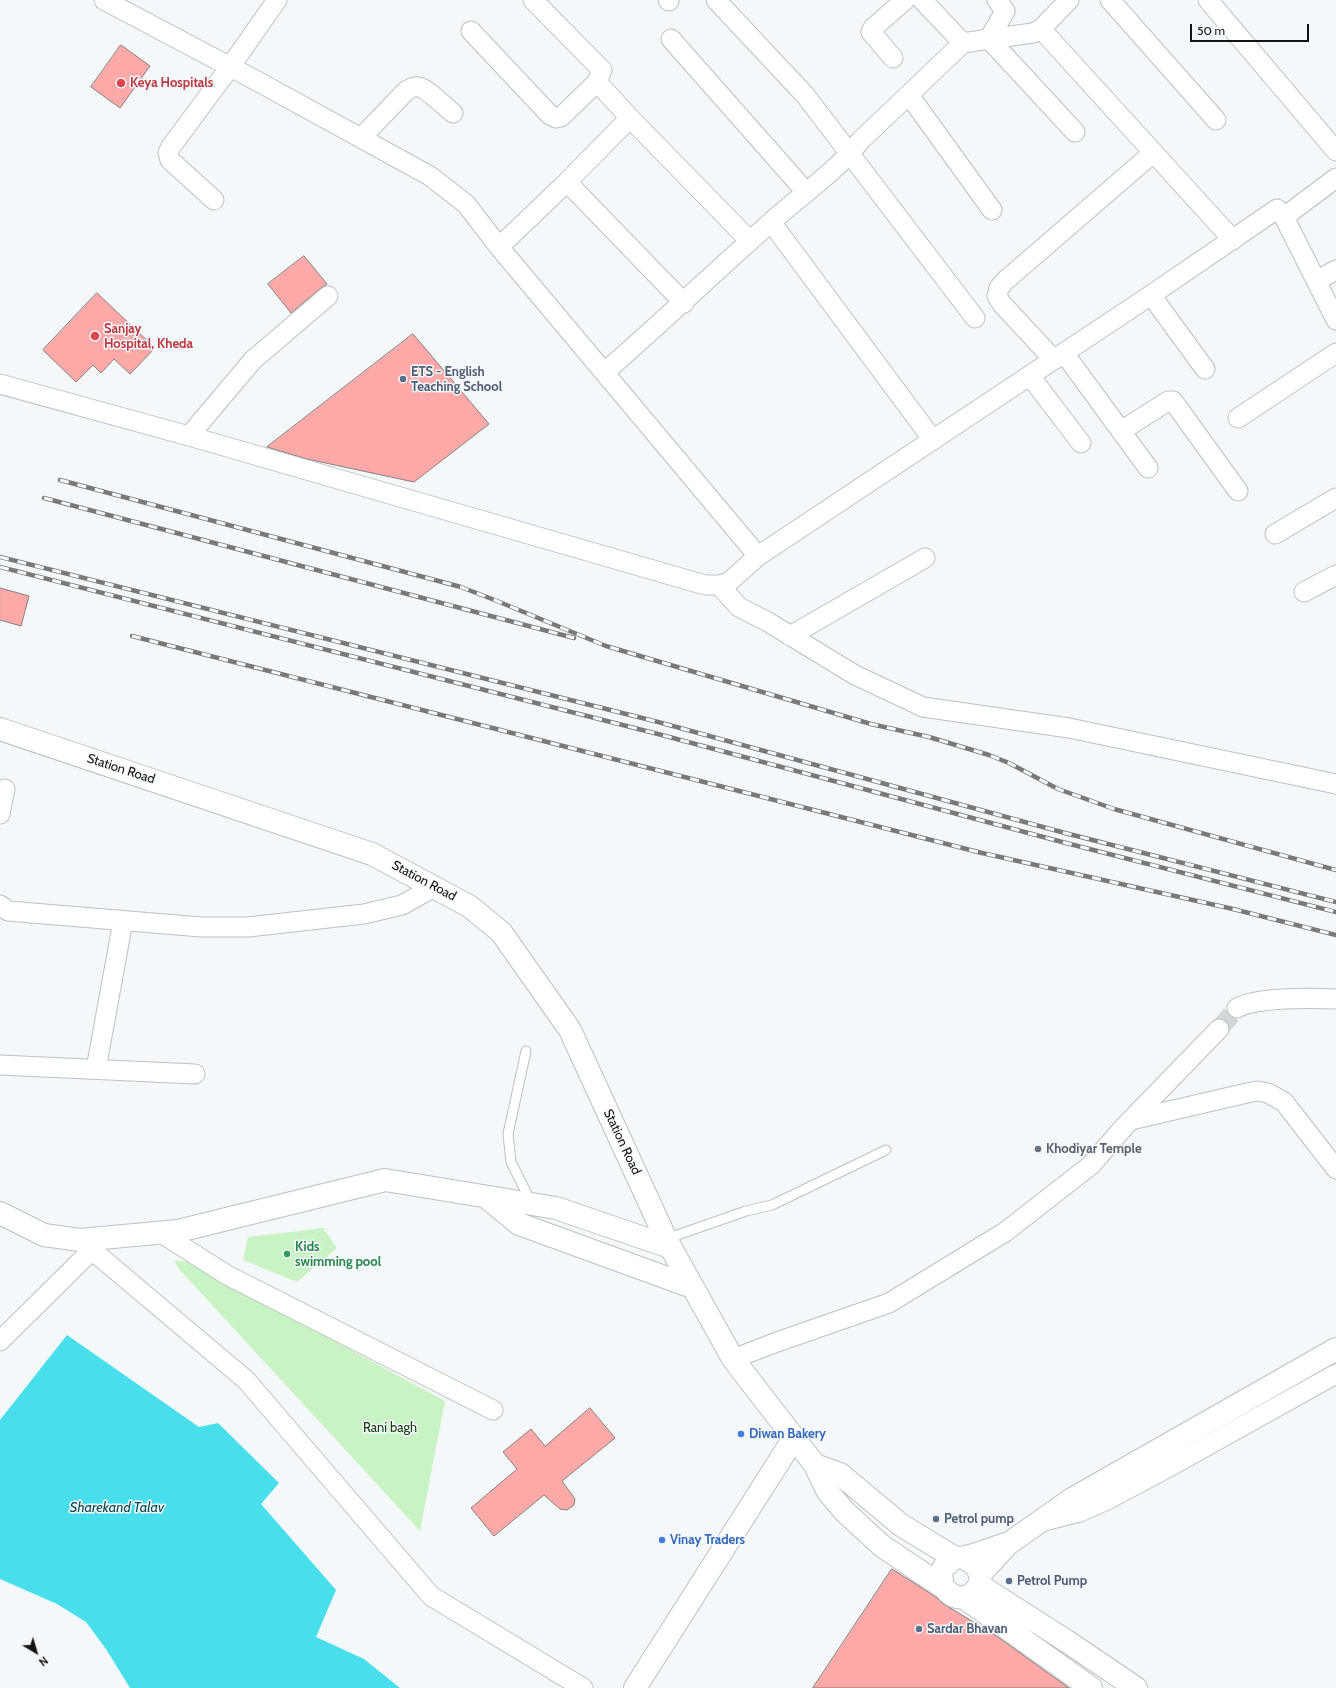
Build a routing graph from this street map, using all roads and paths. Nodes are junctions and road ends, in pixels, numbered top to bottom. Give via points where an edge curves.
1 (104, 0) edge
2 (277, 0) edge
3 (533, 0) edge
4 (716, 0) edge
5 (905, 0) edge
6 (922, 0) edge
7 (997, 0) edge
8 (1069, 0) edge
9 (1110, 0) edge
10 (1208, 0) edge
11 (1041, 29) junction
12 (471, 31) dead end
13 (671, 39) dead end
14 (989, 39) junction
15 (963, 43) junction
16 (893, 58) dead end
17 (230, 67) junction
18 (597, 82) junction
19 (909, 95) junction
20 (453, 113) dead end
21 (630, 118) junction
22 (1216, 120) dead end
23 (1075, 132) dead end
24 (361, 138) junction
25 (1336, 151) edge
26 (1153, 154) junction
27 (850, 155) junction
28 (1336, 178) edge
29 (567, 182) junction
30 (806, 192) junction
31 (214, 200) dead end
32 (992, 210) dead end
33 (1284, 216) junction
34 (771, 222) junction
35 (1233, 240) junction
36 (750, 241) junction
37 (499, 247) junction
38 (1336, 270) edge
39 (1316, 281) junction
40 (1151, 295) junction
41 (328, 296) dead end
42 (684, 303) junction
43 (975, 318) dead end
44 (1336, 320) edge
45 (1336, 353) edge
46 (1059, 356) junction
47 (1205, 368) dead end
48 (605, 372) junction
49 (1030, 376) junction
50 (0, 384) edge
51 (1238, 418) dead end
52 (1121, 431) junction
53 (189, 436) junction
54 (933, 440) junction
55 (1081, 443) dead end
56 (1148, 468) dead end
57 (1238, 490) dead end
58 (1336, 498) edge
59 (1275, 534) dead end
60 (758, 556) junction
61 (925, 558) dead end
62 (1336, 575) edge
63 (719, 585) junction
64 (1304, 592) dead end
65 (790, 636) junction
66 (0, 729) edge
67 (1336, 784) edge
68 (5, 789) dead end
69 (0, 814) edge
70 (434, 887) junction
71 (0, 905) edge
72 (124, 920) junction
73 (1336, 999) edge
74 (1237, 1008) tunnel mouth
75 (1220, 1029) tunnel mouth
76 (526, 1050) dead end
77 (0, 1065) edge
78 (96, 1069) junction
79 (195, 1074) dead end
80 (1131, 1120) junction
81 (886, 1150) dead end
82 (1336, 1169) edge
83 (485, 1196) junction
84 (532, 1204) junction
85 (0, 1213) edge
86 (161, 1233) junction
87 (668, 1243) junction
88 (86, 1245) junction
89 (692, 1286) junction
90 (0, 1341) edge
91 (1336, 1349) edge
92 (733, 1359) junction
93 (1336, 1374) edge
94 (493, 1410) dead end
95 (794, 1438) junction
96 (815, 1465) junction
97 (1039, 1522) junction
98 (1008, 1544) junction
99 (960, 1558) junction
100 (974, 1585) junction
101 (943, 1587) junction
102 (583, 1688) edge
103 (635, 1688) edge
104 (1091, 1688) edge
105 (1136, 1688) edge

1 - 17 street
2 - 17 street
3 - 18 street via 602,70
4 - 27 street via 801,90
5 - 16 street via 871,32
6 - 15 street
7 - 14 street via 1005,11
8 - 11 street
9 - 22 street
10 - 25 street
11 - 14 street via 1032,33
11 - 26 street
12 - 18 street via 550,115 556,118 561,117
13 - 30 street
14 - 15 street
14 - 23 street
15 - 19 street
17 - 24 street
17 - 31 street via 168,153 170,160
18 - 21 street
19 - 27 street via 861,140
19 - 32 street
20 - 24 street via 425,90 412,87
21 - 29 street
21 - 36 street
24 - 37 street via 430,176 452,192 466,204
26 - 35 street
26 - 46 street via 999,288 997,296 1002,304
27 - 30 street
27 - 43 street
28 - 33 street
29 - 37 street
29 - 42 street
30 - 34 street
33 - 35 street via 1277,209
33 - 39 street
34 - 36 street
34 - 54 street
35 - 40 street
36 - 42 street
37 - 48 street
38 - 39 street
39 - 44 street
40 - 46 street
40 - 47 street
41 - 53 street via 254,360
42 - 48 street
45 - 51 street
46 - 49 street
46 - 52 street
48 - 60 street
49 - 54 street
49 - 55 street
50 - 53 street
52 - 56 street
52 - 57 street via 1168,401 1173,401
53 - 63 street via 698,582
54 - 60 street
58 - 59 street
60 - 63 street via 728,582
61 - 65 street
62 - 64 street
63 - 65 street via 739,607
65 - 67 street via 855,675 923,706 1069,728
66 - 70 main road, Station Road via 372,854
68 - 69 street
70 - 72 street via 402,905 364,914 248,927 201,927
70 - 87 main road, Station Road via 469,906 501,932 570,1030
71 - 72 street via 8,911
72 - 78 street
73 - 74 street via 1250,1002
75 - 80 street
76 - 84 lane via 508,1134 512,1162
77 - 78 street
78 - 79 street
80 - 82 street via 1257,1091 1268,1093 1284,1102
80 - 92 street via 1091,1165 1005,1232 889,1304
81 - 87 lane via 772,1205 746,1211
83 - 84 main road
83 - 86 main road via 385,1180
83 - 89 main road via 519,1224
84 - 87 main road via 556,1208
85 - 88 main road via 44,1234
86 - 88 main road
86 - 94 street via 227,1274
87 - 89 main road, Station Road
88 - 90 street
88 - 102 street via 246,1380 431,1596
89 - 92 main road, Station Road
91 - 97 main road via 1072,1499
92 - 95 main road, Station Road
93 - 97 street via 1105,1501 1080,1512
95 - 96 main road, Station Road
95 - 103 main road
96 - 99 main road via 840,1474 901,1526
96 - 101 main road, Station Road via 828,1492 845,1512 882,1546
97 - 98 main road
98 - 99 main road
98 - 100 main road
99 - 100 main road via 974,1562
99 - 101 main road via 944,1566 941,1574
100 - 101 main road via 952,1596
100 - 104 main road
100 - 105 main road via 1068,1642

